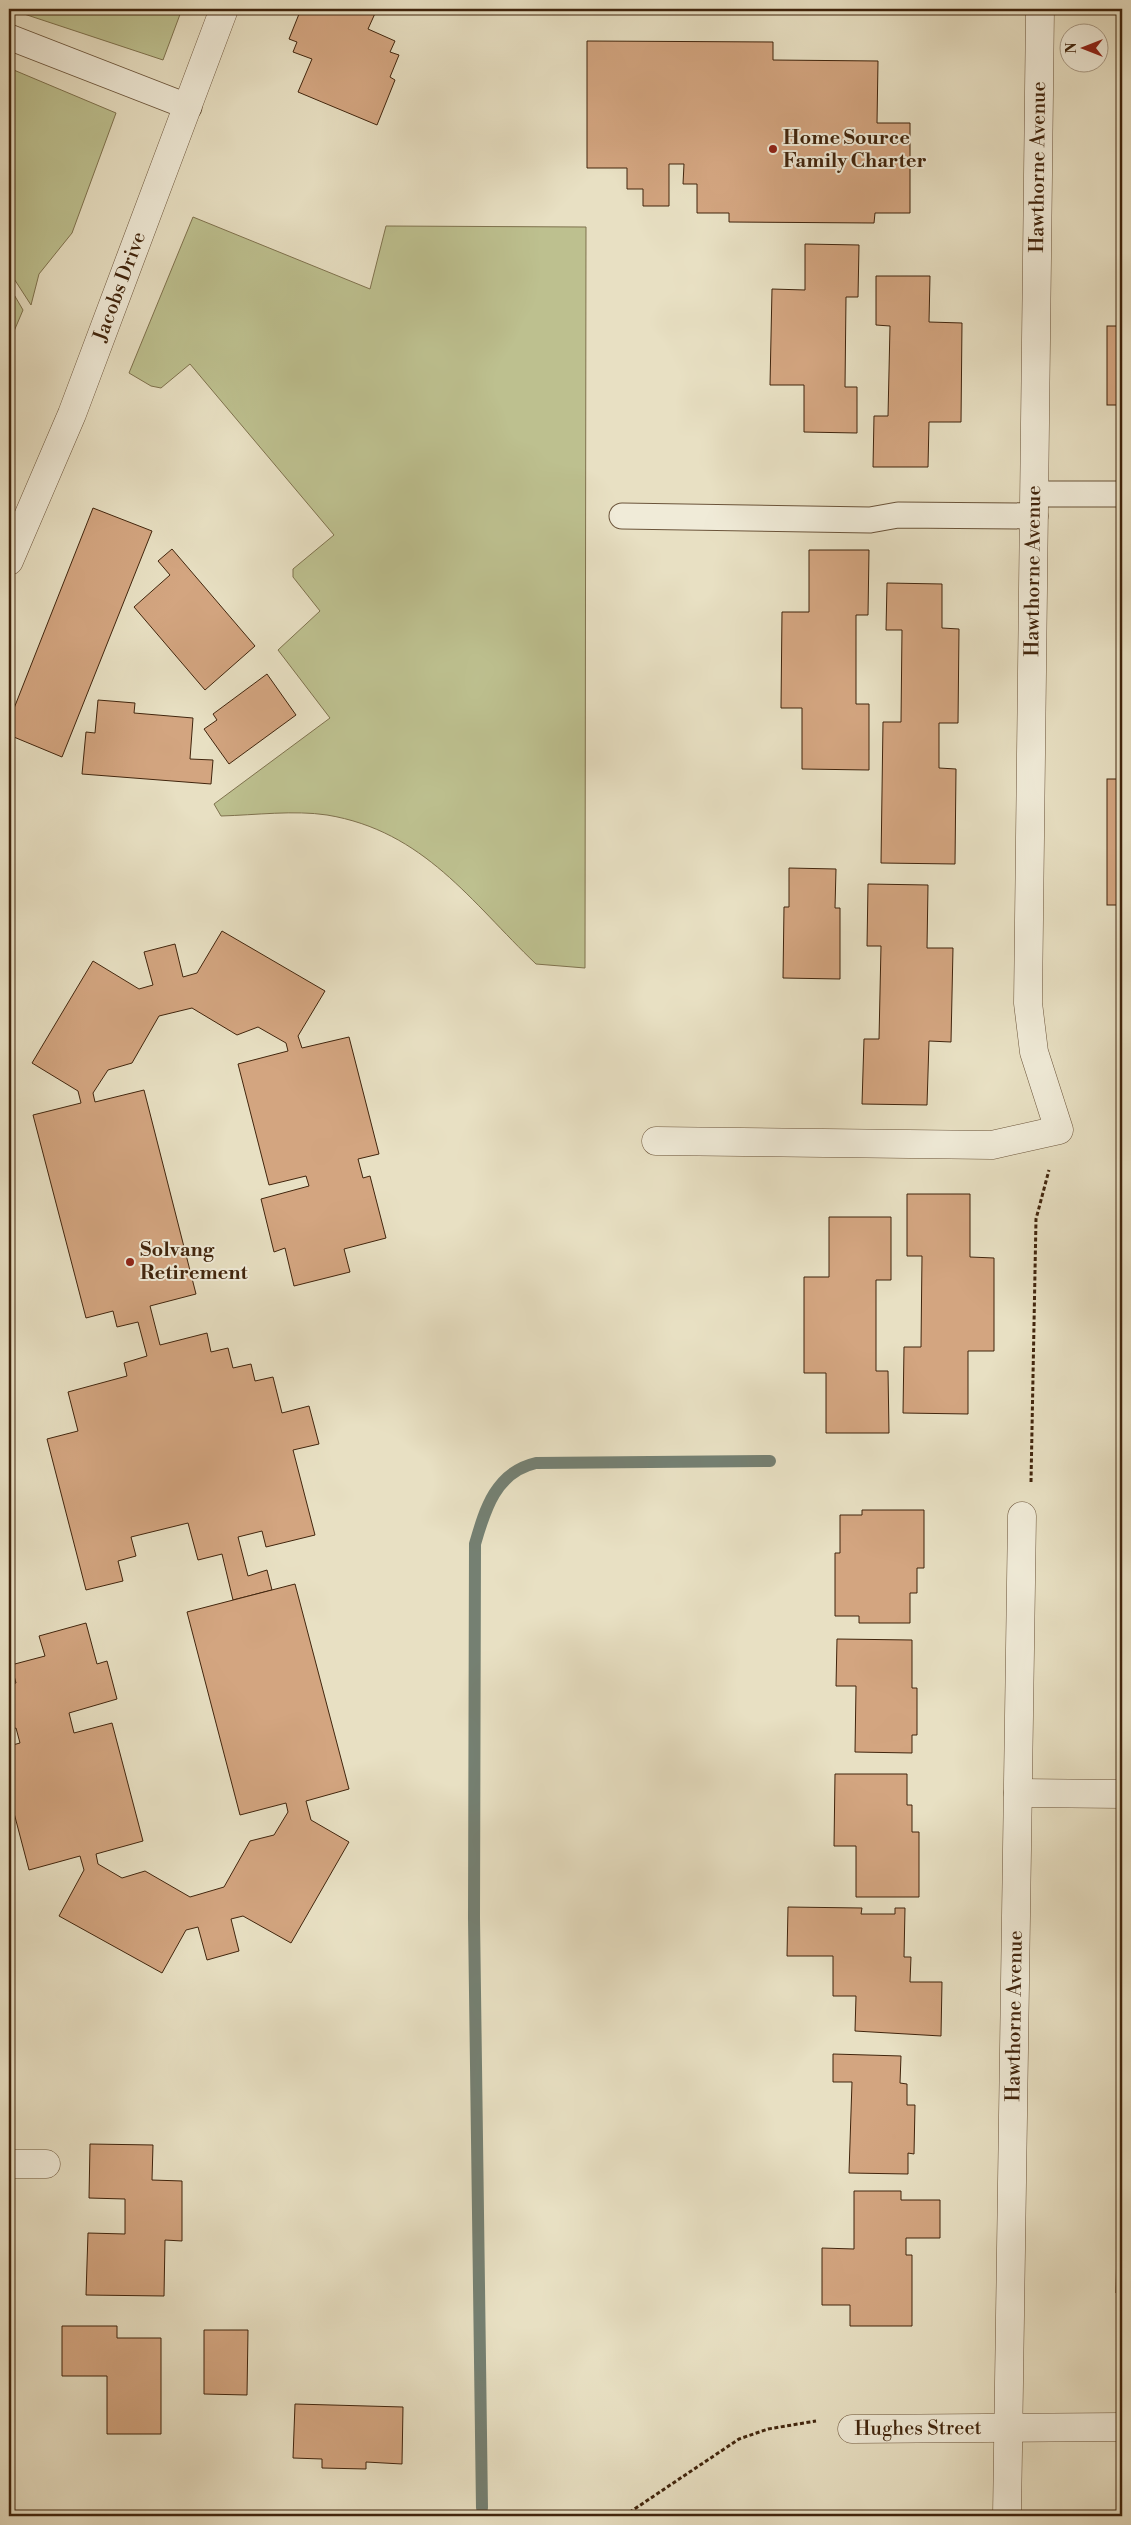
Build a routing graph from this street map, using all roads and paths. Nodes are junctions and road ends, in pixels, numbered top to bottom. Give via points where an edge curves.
1 (224, 9) edge
2 (1040, 9) edge
3 (9, 37) edge
4 (189, 107) junction
5 (1122, 494) edge
6 (1035, 505) junction
7 (622, 516) dead end
8 (9, 561) edge
9 (1059, 1130) junction
10 (656, 1142) dead end
11 (1022, 1516) joint
12 (1018, 1792) junction
13 (1122, 1794) edge
14 (9, 2164) edge
15 (46, 2164) dead end
16 (1008, 2426) junction
17 (1122, 2427) edge
18 (852, 2429) joint
19 (624, 2516) edge
20 (1007, 2516) edge

1 - 4 street, Jacobs Drive
2 - 6 street, Hawthorne Avenue
3 - 4 lane
4 - 8 street, Jacobs Drive via 72,414
5 - 6 lane
6 - 7 lane via 870,520
6 - 9 street, Hawthorne Avenue via 1028,1003 1034,1052
9 - 10 street via 992,1144
9 - 11 path via 1036,1219 1031,1493
11 - 12 street, Hawthorne Avenue
12 - 13 street
12 - 16 street, Hawthorne Avenue
14 - 15 street
16 - 17 street, Hughes Street
16 - 18 street, Hughes Street
16 - 20 street, Hawthorne Avenue
18 - 19 path, Hughes Street via 845,2421 830,2420 768,2429 739,2438

